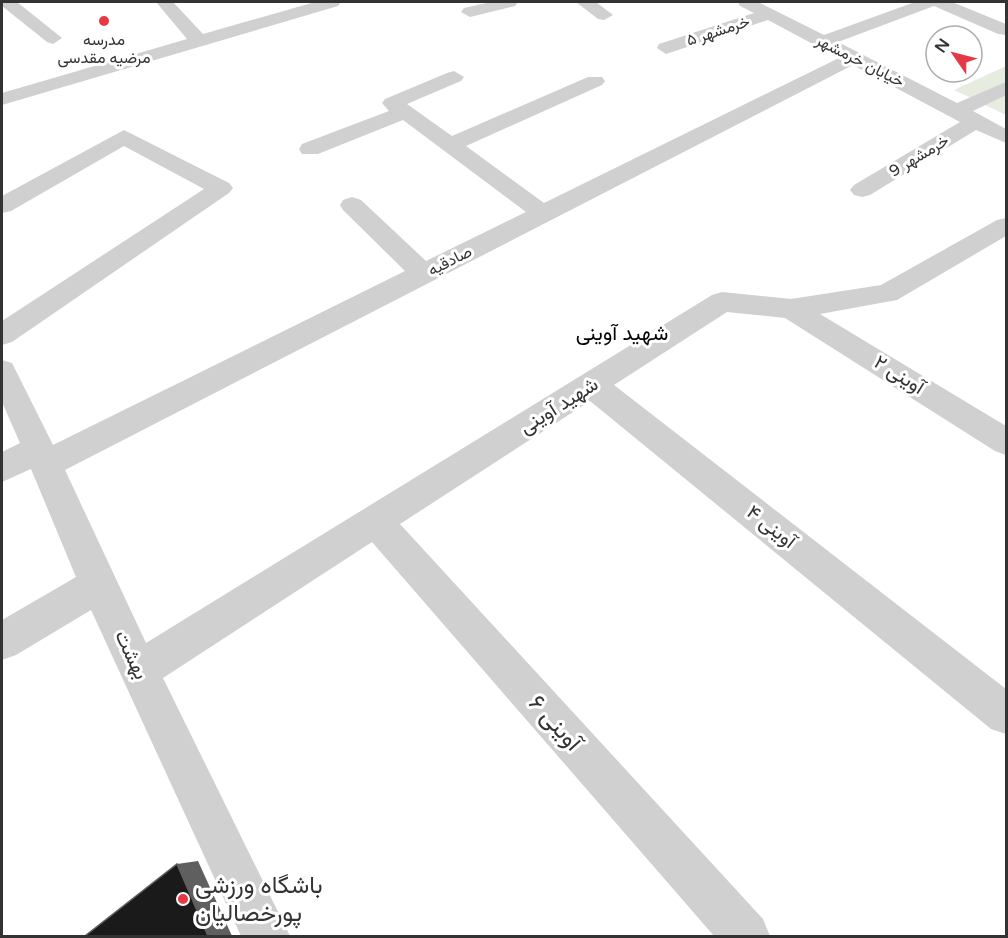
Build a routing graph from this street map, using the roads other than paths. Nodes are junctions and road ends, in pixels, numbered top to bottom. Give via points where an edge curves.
1 (8, 2) edge
2 (164, 2) edge
3 (332, 2) edge
4 (509, 2) edge
5 (585, 2) edge
6 (746, 2) edge
7 (930, 2) edge
8 (939, 2) edge
9 (470, 12) dead end
10 (770, 14) junction
11 (604, 15) dead end
12 (1004, 30) dead end
13 (52, 38) dead end
14 (200, 42) junction
15 (822, 42) junction
16 (666, 48) dead end
17 (853, 58) junction
18 (454, 77) dead end
19 (595, 81) dead end
20 (1006, 88) edge
21 (2, 99) edge
22 (405, 112) junction
23 (966, 116) junction
24 (1006, 137) edge
25 (450, 145) junction
26 (310, 150) dead end
27 (862, 190) dead end
28 (352, 205) dead end
29 (2, 206) edge
30 (544, 214) junction
31 (1001, 236) edge
32 (424, 274) junction
33 (791, 309) junction
34 (2, 334) edge
35 (592, 385) junction
36 (5, 386) edge
37 (1006, 442) edge
38 (43, 457) junction
39 (2, 468) edge
40 (376, 522) junction
41 (98, 585) junction
42 (2, 641) edge
43 (138, 671) junction
44 (1006, 714) edge
45 (741, 930) edge
46 (266, 936) edge

1 - 13 street
2 - 14 street
3 - 14 street
4 - 9 street
5 - 11 street
6 - 10 street, خیابان خرمشهر
7 - 15 street
8 - 12 street
10 - 15 street, خیابان خرمشهر
10 - 16 street, خرمشهر ۵
14 - 21 street
15 - 17 street, خیابان خرمشهر
17 - 23 street, خیابان خرمشهر
17 - 30 street, صادقیه
18 - 22 street via 392,103
19 - 25 street
20 - 23 street, خرمشهر 9
22 - 25 street
22 - 26 street
23 - 24 street, خیابان خرمشهر
23 - 27 street, خرمشهر 9
25 - 30 street
28 - 32 street
29 - 34 street via 124,137 221,188
30 - 32 street, صادقیه
31 - 33 street, شهید آوینی via 887,293
32 - 38 street, صادقیه
33 - 35 street, شهید آوینی via 722,302
33 - 37 street, آوینی ۲
35 - 40 street, شهید آوینی
35 - 44 street, آوینی ۴
36 - 38 street, بهشت
38 - 39 street, صادقیه
38 - 41 street, بهشت
40 - 43 street, شهید آوینی
40 - 45 street, آوینی ۶
41 - 42 street
41 - 43 street, بهشت
43 - 46 street, بهشت

